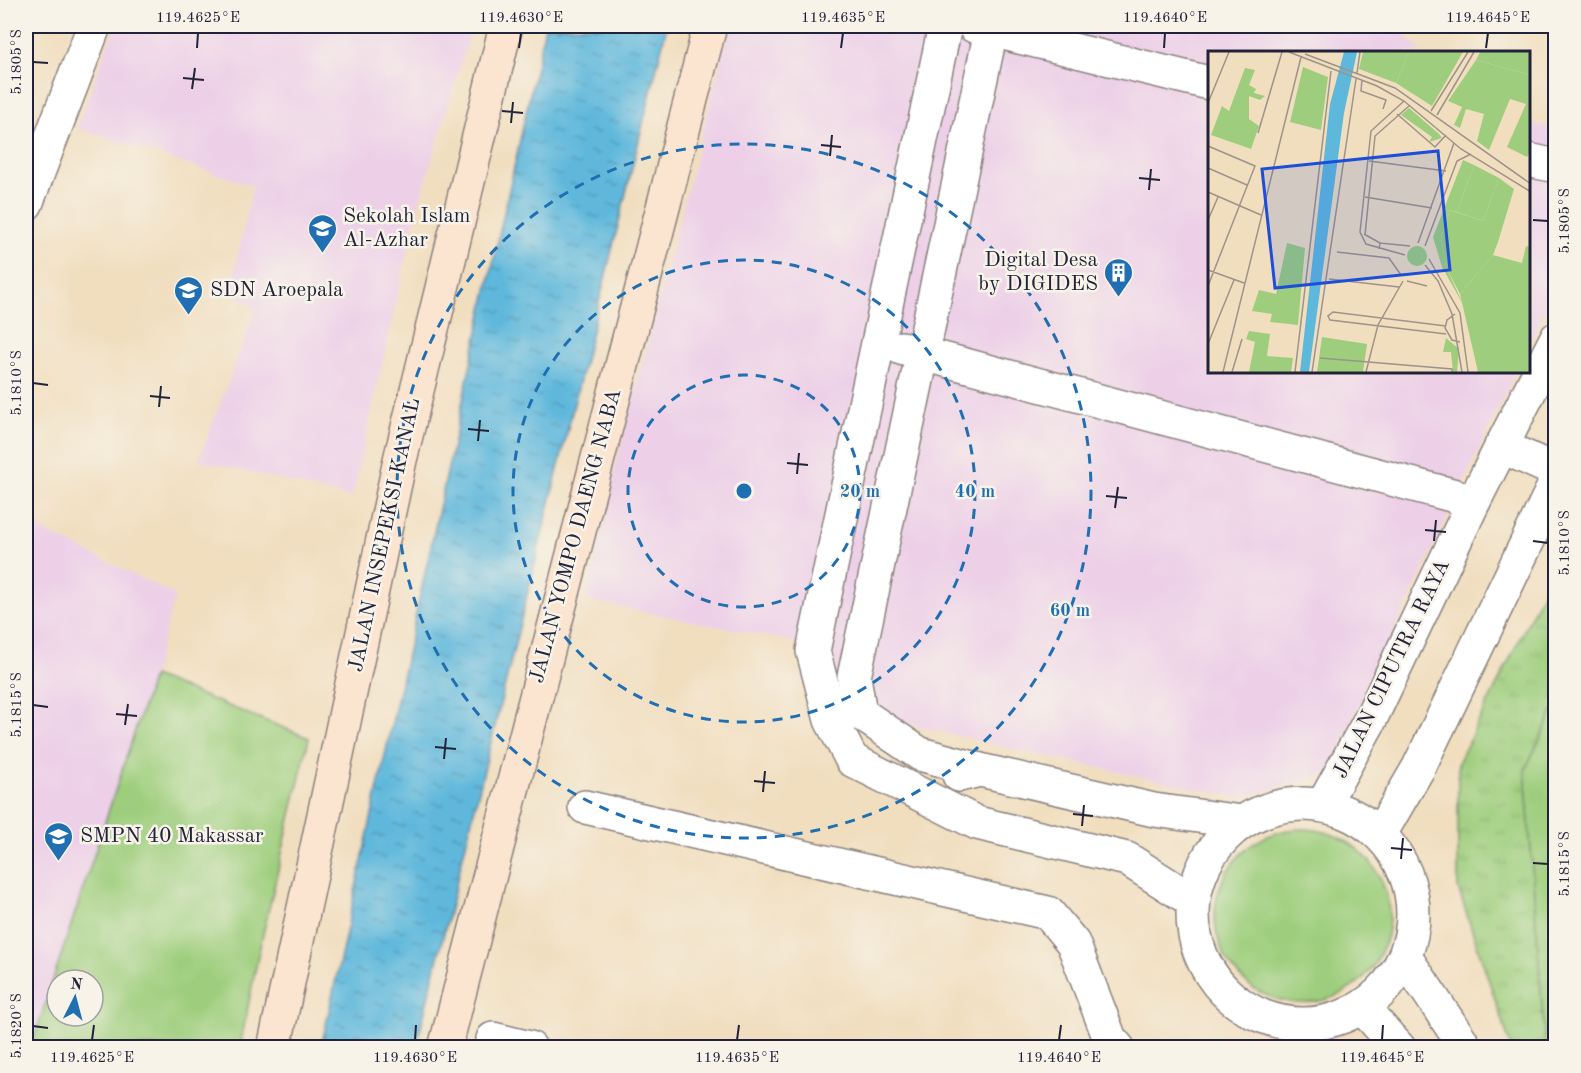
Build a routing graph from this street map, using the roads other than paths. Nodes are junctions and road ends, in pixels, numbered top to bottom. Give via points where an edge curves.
1 (94, 26) edge
2 (506, 26) edge
3 (710, 26) edge
4 (945, 26) edge
5 (986, 27) edge
6 (1208, 83) edge
7 (1530, 160) edge
8 (1556, 166) edge
9 (914, 174) junction
10 (958, 180) junction
11 (26, 204) edge
12 (1556, 339) edge
13 (879, 343) junction
14 (921, 353) junction
15 (1502, 446) junction
16 (1556, 471) edge
17 (1556, 482) edge
18 (1474, 501) junction
19 (813, 651) junction
20 (854, 677) junction
21 (980, 770) junction
22 (1323, 805) junction
23 (585, 807) dead end
24 (1242, 822) junction
25 (977, 824) junction
26 (1380, 834) junction
27 (1193, 901) junction
28 (1405, 957) junction
29 (1362, 1007) junction
30 (493, 1040) dead end
31 (274, 1047) edge
32 (445, 1047) edge
33 (530, 1047) edge
34 (1118, 1047) edge
35 (1399, 1047) edge
36 (1466, 1047) edge

1 - 11 street
2 - 31 street, JALAN INSEPEKSI KANAL via 400,460
3 - 32 street, JALAN YOMPO DAENG NABA
4 - 9 street
5 - 6 street
5 - 10 street
7 - 8 street
9 - 10 street
9 - 13 street
10 - 14 street
12 - 15 street, JALAN CIPUTRA RAYA
13 - 14 street
13 - 19 street
14 - 18 street
14 - 20 street
15 - 16 street
15 - 18 street, JALAN CIPUTRA RAYA
17 - 26 street via 1419,767
18 - 22 street, JALAN CIPUTRA RAYA via 1369,722
19 - 20 street via 828,670
19 - 25 street via 831,720 852,760
20 - 21 street via 860,713 920,754
21 - 24 street via 1154,810
21 - 25 street via 960,774 947,788 948,807
22 - 24 street via 1300,803 1269,808
22 - 26 street via 1353,815
23 - 34 street via 1048,913 1073,944 1110,1039
24 - 27 street via 1220,840 1205,860
25 - 27 street via 1127,859
26 - 28 street via 1402,864 1413,900 1413,929
27 - 29 street via 1198,951 1218,985 1249,1010 1286,1023 1306,1023 1326,1022
28 - 29 street via 1388,986
28 - 36 street
29 - 35 street
30 - 33 street

